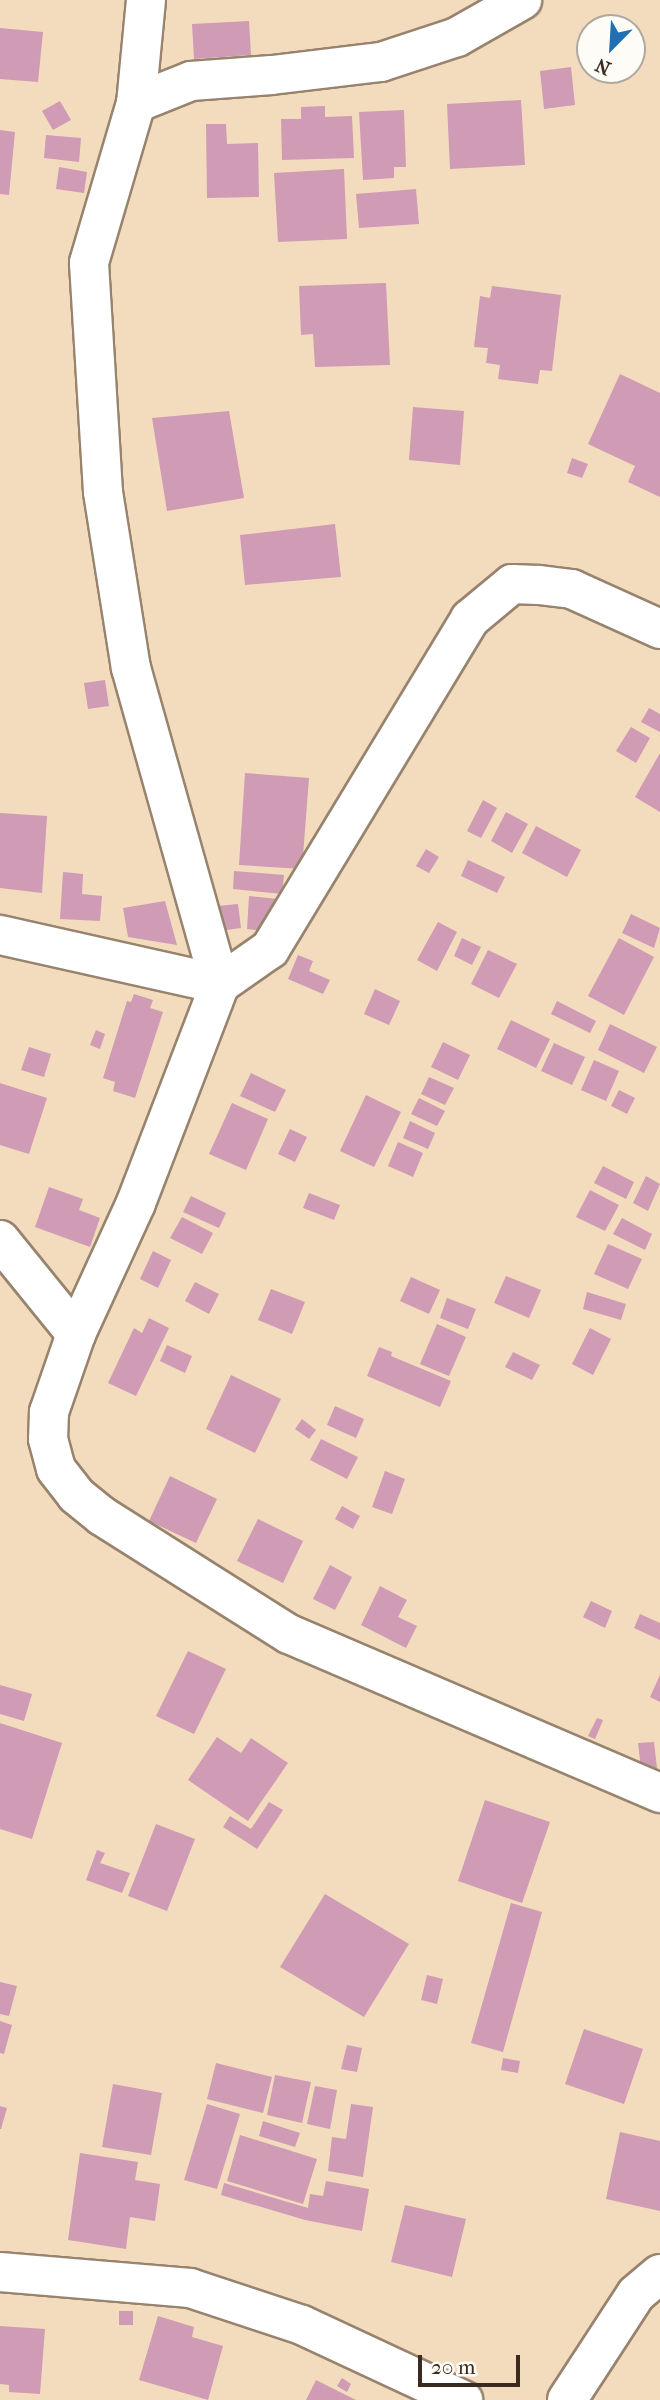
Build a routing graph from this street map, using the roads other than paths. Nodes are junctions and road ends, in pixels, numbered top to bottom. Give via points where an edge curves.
1 (146, 0) edge
2 (522, 0) edge
3 (136, 103) junction
4 (660, 629) edge
5 (0, 935) edge
6 (220, 984) junction
7 (0, 1240) edge
8 (76, 1334) junction
9 (660, 1793) edge
10 (0, 2272) edge
11 (660, 2274) edge
12 (463, 2400) edge
13 (567, 2400) edge

1 - 3 street
2 - 3 street via 457,37 381,62 191,81
3 - 6 street via 89,263 103,492 131,668
4 - 6 street via 572,589 512,584 492,599 470,619 270,949
5 - 6 street
6 - 8 street via 136,1203
7 - 8 street
8 - 9 street via 49,1412 48,1439 56,1469 76,1495 102,1516 289,1634
10 - 12 street via 190,2288 302,2325
11 - 13 street via 636,2294

